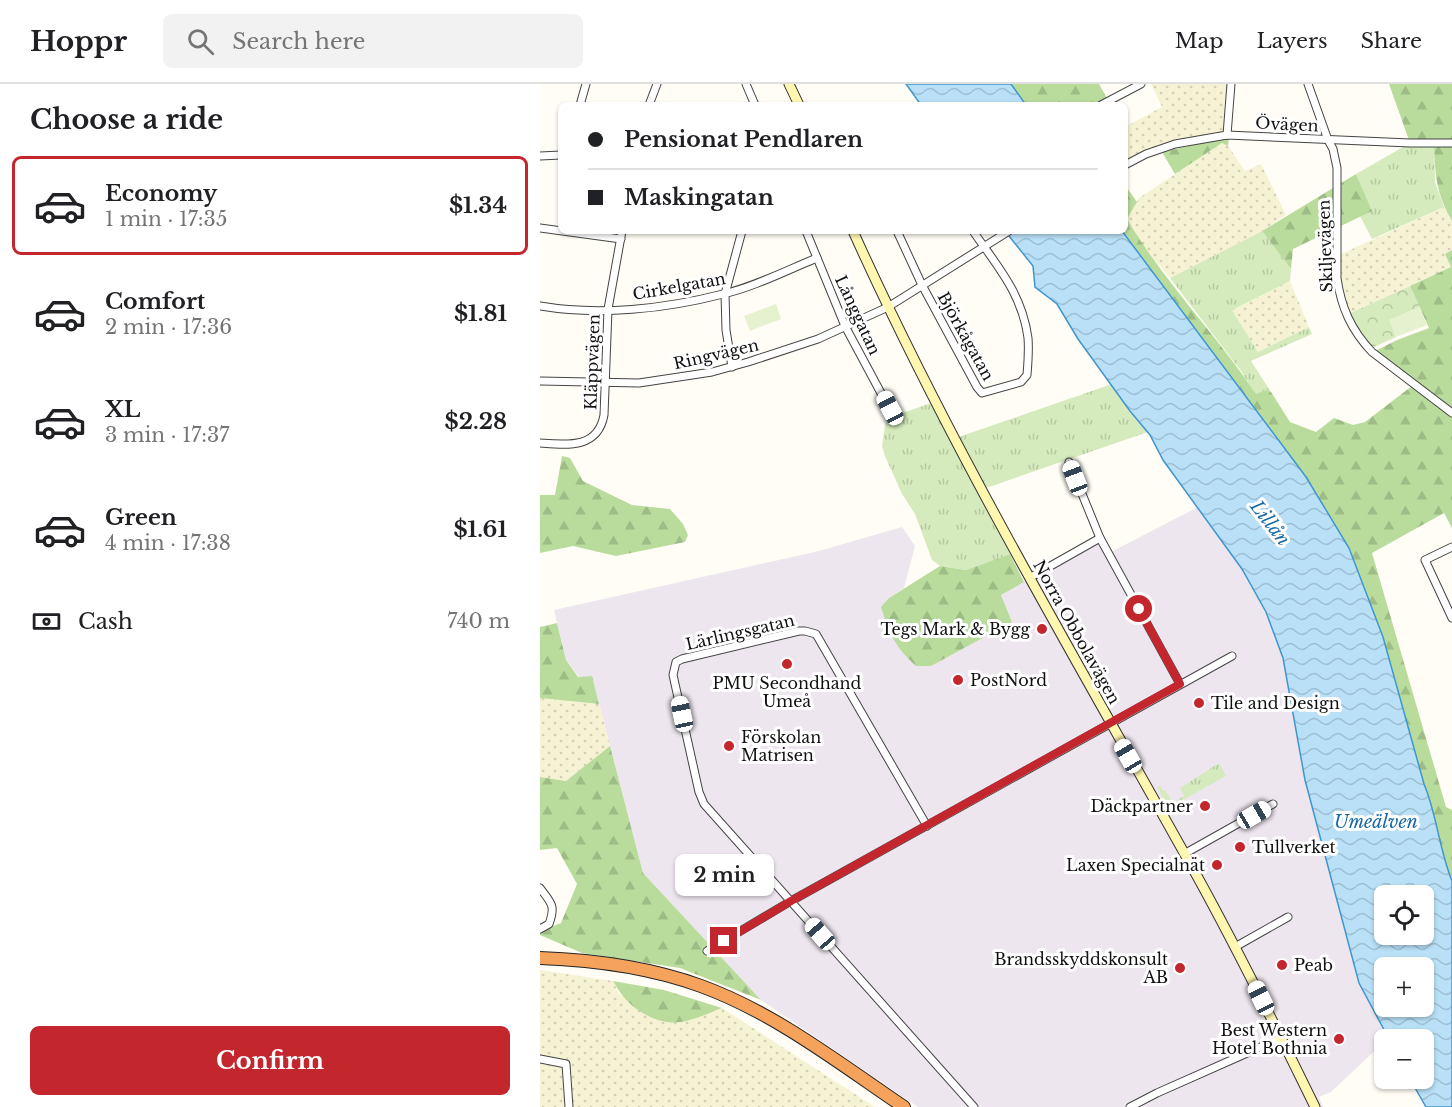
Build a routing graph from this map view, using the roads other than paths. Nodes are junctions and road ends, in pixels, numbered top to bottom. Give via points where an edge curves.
1 (586, 84) edge
2 (657, 84) edge
3 (746, 84) edge
4 (789, 84) edge
5 (1141, 84) edge
6 (1231, 84) edge
7 (1308, 84) edge
8 (581, 102) edge
9 (650, 102) edge
10 (754, 102) edge
11 (798, 102) edge
12 (1107, 102) edge
13 (1227, 135) junction
14 (1328, 140) junction
15 (1452, 143) edge
16 (558, 155) edge
17 (540, 156) edge
18 (1128, 163) edge
19 (540, 228) edge
20 (558, 230) edge
21 (741, 234) edge
22 (807, 234) edge
23 (854, 234) edge
24 (898, 234) edge
25 (975, 234) edge
26 (1004, 234) edge
27 (621, 235) edge
28 (985, 248) junction
29 (817, 258) junction
30 (922, 285) junction
31 (724, 294) junction
32 (540, 306) edge
33 (888, 307) junction
34 (608, 309) junction
35 (845, 326) junction
36 (732, 367) junction
37 (540, 381) edge
38 (606, 382) junction
39 (890, 408) dead end
40 (1452, 413) edge
41 (540, 443) edge
42 (1069, 462) dead end
43 (1100, 538) junction
44 (1452, 547) edge
45 (1030, 576) junction
46 (1452, 618) edge
47 (1232, 656) dead end
48 (1180, 684) junction
49 (1110, 724) junction
50 (1273, 804) dead end
51 (927, 826) junction
52 (1184, 854) junction
53 (540, 888) edge
54 (791, 901) junction
55 (1288, 917) dead end
56 (540, 929) edge
57 (1235, 946) junction
58 (707, 951) dead end
59 (540, 958) edge
60 (540, 964) edge
61 (1281, 1038) junction
62 (540, 1059) edge
63 (569, 1107) edge
64 (892, 1107) edge
65 (904, 1107) edge
66 (974, 1107) edge
67 (1130, 1107) edge
68 (1314, 1107) edge

1 - 8 street
2 - 9 street
3 - 10 street
4 - 11 street
5 - 12 street
6 - 13 street
7 - 14 street, Skiljevägen
13 - 14 street, Övägen
13 - 18 street, Övägen via 1175,144
14 - 15 street, Övägen
14 - 40 street, Skiljevägen via 1336,168 1337,278 1346,316 1372,352
16 - 17 street
19 - 20 street
21 - 31 street
22 - 29 street, Långgatan
23 - 33 street, Norra Obbolavägen
24 - 30 street
25 - 28 street
26 - 28 street
27 - 34 street, Kläppvägen
28 - 30 street
28 - 30 street, Björkågatan via 1011,283 1022,308 1028,339 1028,375 1022,382 982,393
29 - 31 street, Cirkelgatan
29 - 35 street, Långgatan
30 - 33 street
31 - 34 street, Cirkelgatan via 636,310
31 - 36 street
32 - 34 street, Cirkelgatan via 581,311
33 - 35 street, Ringvägen
33 - 45 street, Norra Obbolavägen
34 - 38 street, Kläppvägen
35 - 36 street, Ringvägen
35 - 39 street, Långgatan
36 - 38 street, Ringvägen via 639,383
37 - 38 street, Ringvägen
38 - 41 street, Kläppvägen via 602,425 592,436 569,445
42 - 43 street
43 - 45 street
43 - 48 street
44 - 46 street via 1425,560
45 - 49 street, Norra Obbolavägen
47 - 48 street
48 - 49 street
49 - 51 street
49 - 52 street, Norra Obbolavägen
50 - 52 street
51 - 54 street
51 - 54 street, Lärlingsgatan via 816,634 800,631 676,662 673,675 704,804
52 - 57 street, Norra Obbolavägen
53 - 56 street via 553,909 549,924
54 - 58 street
54 - 66 street, Lärlingsgatan
55 - 57 street
57 - 61 street, Norra Obbolavägen
59 - 65 highway via 622,965 709,989 779,1024
60 - 64 highway via 627,973 719,1001 787,1036
61 - 67 street
61 - 68 street, Norra Obbolavägen
62 - 63 street via 566,1064

